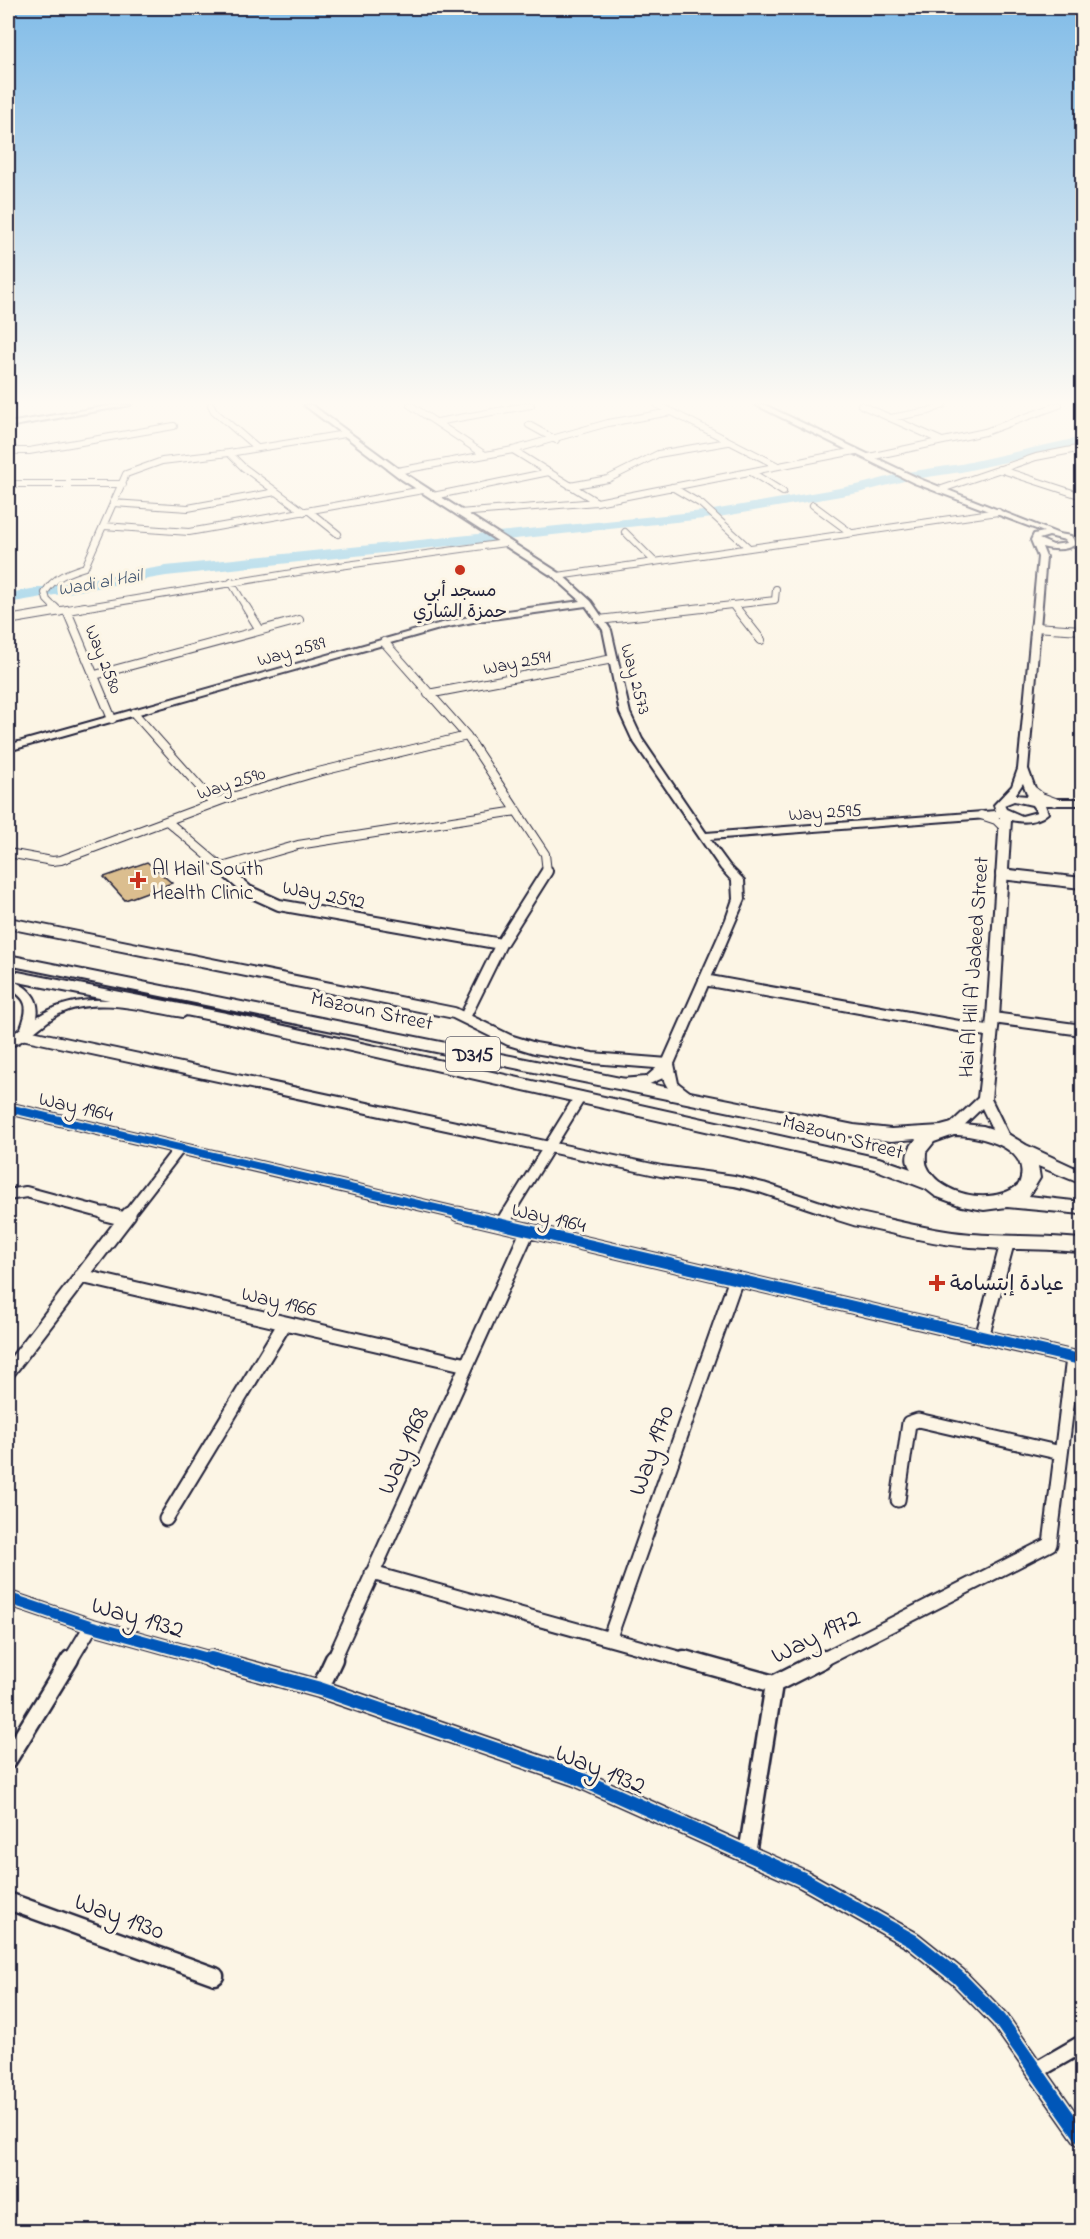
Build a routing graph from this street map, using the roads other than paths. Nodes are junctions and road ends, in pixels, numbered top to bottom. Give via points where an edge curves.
1 (111, 509) edge
2 (303, 509) edge
3 (320, 509) edge
4 (454, 509) edge
5 (503, 509) edge
6 (707, 509) edge
7 (819, 509) edge
8 (991, 509) edge
9 (307, 512) junction
10 (998, 512) junction
11 (459, 513) junction
12 (1015, 519) junction
13 (104, 526) junction
14 (625, 532) dead end
15 (851, 533) junction
16 (338, 534) dead end
17 (1059, 535) junction
18 (1083, 537) edge
19 (1035, 540) junction
20 (505, 543) junction
21 (1081, 544) edge
22 (1065, 547) junction
23 (749, 548) junction
24 (656, 562) junction
25 (1041, 573) junction
26 (558, 576) junction
27 (231, 582) junction
28 (776, 589) dead end
29 (588, 603) junction
30 (734, 606) junction
31 (67, 611) junction
32 (59, 612) junction
33 (8, 620) edge
34 (599, 620) junction
35 (298, 621) dead end
36 (1034, 627) junction
37 (260, 630) junction
38 (1083, 630) edge
39 (761, 640) dead end
40 (384, 642) junction
41 (613, 659) junction
42 (95, 675) junction
43 (428, 694) junction
44 (134, 713) junction
45 (112, 719) junction
46 (467, 736) junction
47 (8, 748) edge
48 (1023, 769) junction
49 (1032, 790) junction
50 (1003, 801) junction
51 (1035, 802) junction
52 (1055, 802) junction
53 (214, 803) junction
54 (1080, 803) edge
55 (517, 811) junction
56 (1006, 814) junction
57 (981, 815) junction
58 (949, 816) junction
59 (1035, 817) junction
60 (167, 821) junction
61 (1004, 833) junction
62 (703, 837) junction
63 (8, 853) edge
64 (222, 867) junction
65 (1001, 874) junction
66 (1083, 883) edge
67 (8, 923) edge
68 (501, 944) junction
69 (8, 960) edge
70 (8, 975) edge
71 (704, 980) junction
72 (8, 983) edge
73 (465, 1017) junction
74 (226, 1018) junction
75 (993, 1025) junction
76 (1083, 1030) edge
77 (24, 1033) junction
78 (8, 1043) edge
79 (668, 1064) junction
80 (593, 1078) junction
81 (580, 1097) junction
82 (984, 1099) junction
83 (705, 1101) junction
84 (8, 1108) edge
85 (946, 1131) junction
86 (1003, 1138) junction
87 (549, 1146) junction
88 (179, 1149) junction
89 (1020, 1150) junction
90 (1083, 1178) edge
91 (928, 1183) junction
92 (8, 1195) edge
93 (1006, 1200) junction
94 (1083, 1208) edge
95 (125, 1219) junction
96 (502, 1224) junction
97 (528, 1230) junction
98 (1008, 1244) junction
99 (1083, 1246) edge
100 (81, 1276) junction
101 (736, 1279) junction
102 (285, 1323) junction
103 (982, 1337) junction
104 (1078, 1359) edge
105 (467, 1365) junction
106 (8, 1372) edge
107 (1061, 1453) junction
108 (898, 1500) dead end
109 (166, 1519) dead end
110 (372, 1573) junction
111 (8, 1598) edge
112 (91, 1626) junction
113 (610, 1637) junction
114 (774, 1684) junction
115 (320, 1689) junction
116 (8, 1760) edge
117 (747, 1854) junction
118 (8, 1901) edge
119 (215, 1976) dead end
120 (1083, 2044) edge
121 (1037, 2070) junction
122 (1083, 2137) edge

1 - 13 street
2 - 9 street
3 - 9 street
4 - 11 street, Way 2573
5 - 11 street
6 - 23 street
7 - 15 street
8 - 10 street
9 - 13 street via 189,532
9 - 16 street
10 - 12 street
10 - 15 street
11 - 20 street, Way 2573
12 - 17 street
12 - 19 street
13 - 32 street via 85,567 64,574 47,587 47,600
14 - 24 street
15 - 23 street
17 - 18 street
17 - 19 street via 1040,535
17 - 22 street via 1072,542
19 - 22 street via 1044,546
19 - 25 street via 1042,557
20 - 26 street, Way 2573
20 - 27 street
21 - 22 street
22 - 25 street via 1050,558
23 - 24 street
24 - 26 street
25 - 36 street
26 - 29 street, Way 2573
27 - 31 street
27 - 37 street
28 - 30 street via 775,600
29 - 34 street, Way 2573
29 - 40 street, Way 2589 via 478,618
30 - 34 street
30 - 39 street
31 - 32 street
31 - 42 street, Way 2580
32 - 33 street
34 - 41 street, Way 2573 via 607,630
35 - 37 street
36 - 38 street
36 - 48 street
37 - 42 street
40 - 43 street
40 - 44 street, Way 2589
41 - 43 street, Way 2591
41 - 62 street, Way 2573 via 625,713 637,739
42 - 45 street, Way 2580
43 - 46 street
44 - 45 street, Way 2589
44 - 53 street
45 - 47 street, Way 2589
46 - 53 street, Way 2590 via 314,773
46 - 55 street
48 - 49 street
48 - 50 street via 1016,789
49 - 51 street
49 - 52 street
50 - 51 street, Way 2595 via 1023,798
50 - 56 street via 999,808
50 - 58 street, Way 2595
51 - 52 street
51 - 59 street via 1042,807
52 - 54 street
53 - 60 street, Way 2590
54 - 59 street
55 - 64 street via 298,845
55 - 68 street via 545,854 547,873
56 - 57 street, Way 2595
56 - 59 street, Way 2595
56 - 61 street, Hai Al Hil A' Jadeed Street
57 - 58 street, Way 2595
57 - 61 street via 996,819
58 - 62 street, Way 2595
59 - 61 street, Hai Al Hil A' Jadeed Street
60 - 63 street, Way 2590 via 61,860
60 - 64 street, Way 2592
61 - 65 street, Hai Al Hil A' Jadeed Street
62 - 71 street, Way 2573 via 738,880 739,899
64 - 68 street, Way 2592 via 248,891 279,905
65 - 66 street
65 - 75 street, Hai Al Hil A' Jadeed Street
67 - 73 street
68 - 73 street
69 - 80 main road, Mazoun Street / D315
70 - 74 main road, Mazoun Street / D315
71 - 75 street
71 - 79 street, Way 2573
72 - 77 street via 32,1001 33,1014
73 - 79 street via 496,1036 544,1050
74 - 77 street via 87,1003 59,1009
74 - 81 main road, Mazoun Street / D315
75 - 76 street
75 - 82 street, Hai Al Hil A' Jadeed Street
77 - 78 street
77 - 87 street
79 - 80 street via 658,1078 640,1084
79 - 83 street via 668,1075 676,1092
80 - 83 main road, Mazoun Street / D315
81 - 87 street
81 - 91 main road, Mazoun Street / D315 via 879,1164
82 - 85 street, Hai Al Hil A' Jadeed Street
82 - 86 street, Hai Al Hil A' Jadeed Street
83 - 85 main road, Mazoun Street / D315 via 854,1131 891,1135
84 - 88 street, Way 1964
85 - 86 main road, D315 via 987,1132
85 - 91 main road via 927,1138 919,1148 919,1171
86 - 89 main road, D315
87 - 96 street
87 - 98 street via 662,1171 734,1181 875,1224
88 - 95 street
88 - 96 street, Way 1964
89 - 90 main road, D315
89 - 93 main road via 1032,1173 1029,1184 1020,1194
91 - 93 main road, D315 via 964,1201
92 - 95 street via 26,1192
93 - 94 main road, D315
95 - 100 street
96 - 97 street, Way 1964
97 - 101 street, Way 1964
97 - 105 street, Way 1968
98 - 99 street via 1048,1242
98 - 103 street
100 - 102 street, Way 1966
100 - 106 street
101 - 103 street, Way 1964
101 - 113 street, Way 1970
102 - 105 street, Way 1966
102 - 109 street
103 - 104 street, Way 1964
104 - 107 street, Way 1972
105 - 110 street, Way 1968
107 - 108 street via 918,1420 909,1423
107 - 114 street, Way 1972 via 1050,1544
110 - 113 street, Way 1972
110 - 115 street, Way 1968
111 - 112 street, Way 1932
112 - 115 street, Way 1932
112 - 116 street
113 - 114 street, Way 1972
114 - 117 street
115 - 117 street, Way 1932 via 576,1777
117 - 121 street, Way 1932 via 803,1879 913,1941 983,2002
118 - 119 street, Way 1930
120 - 121 street
121 - 122 street, Way 1932

